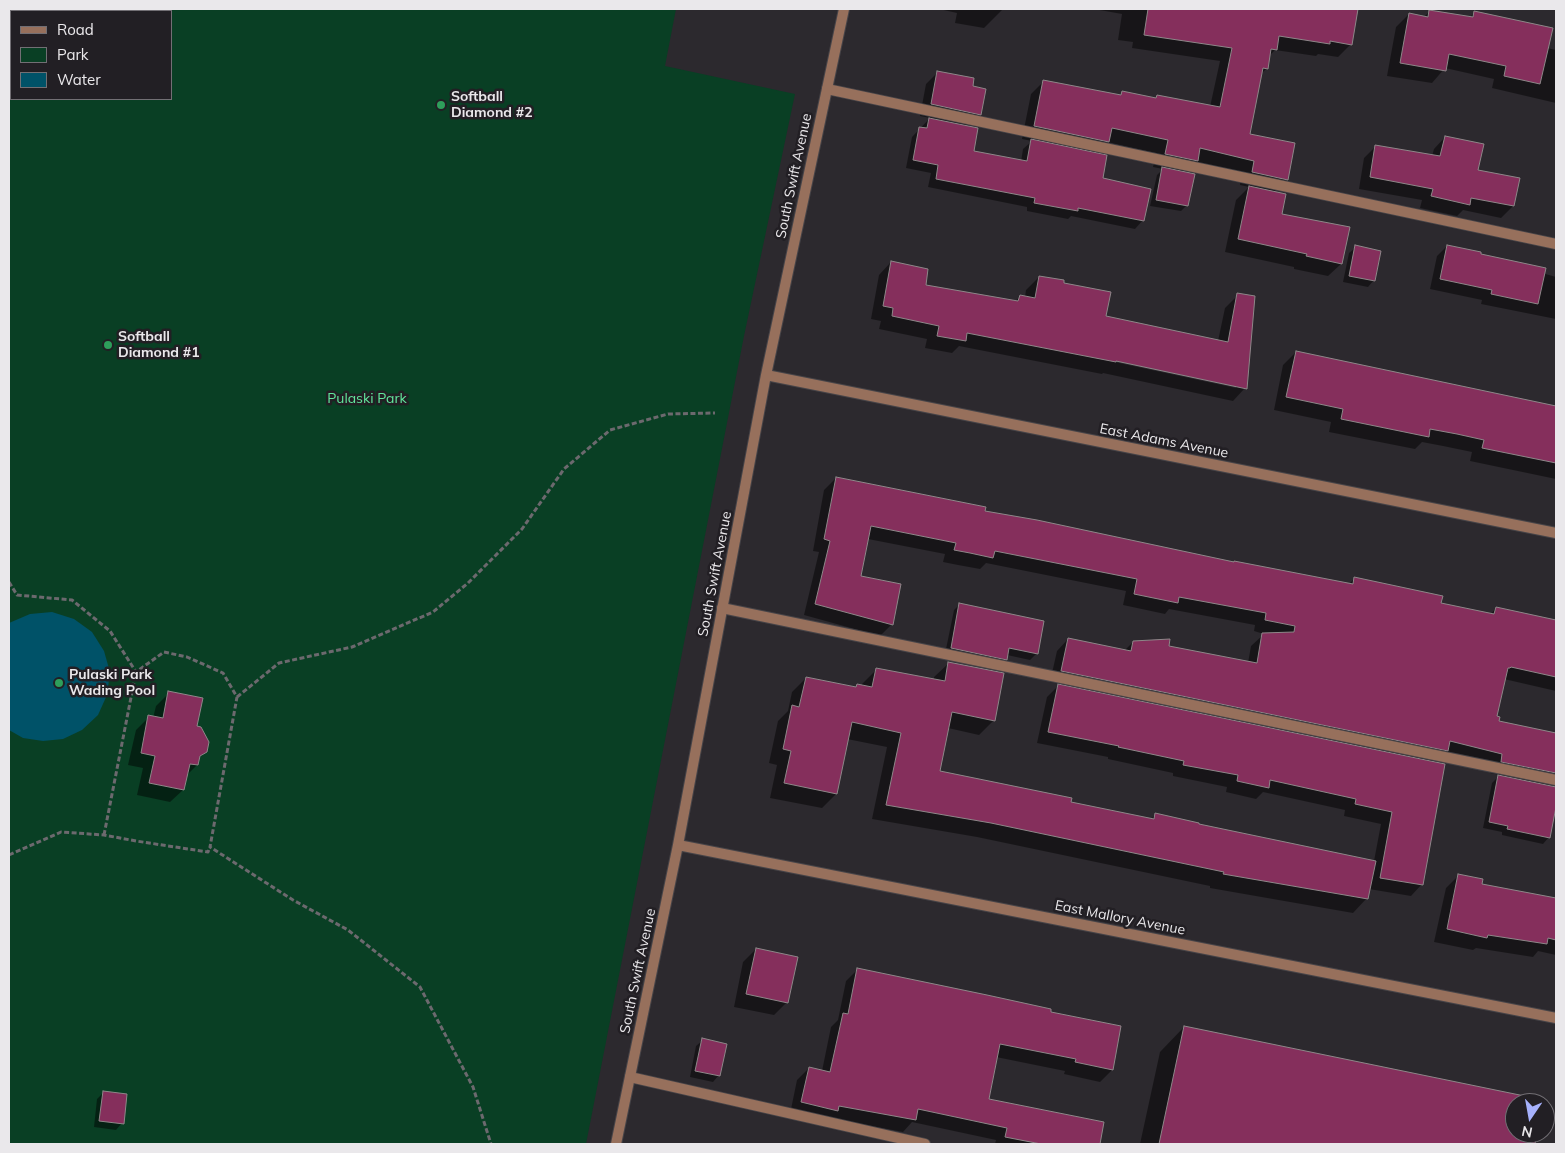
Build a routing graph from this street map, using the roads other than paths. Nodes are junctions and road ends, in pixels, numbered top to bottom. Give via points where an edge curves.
1 (844, 9) edge
2 (827, 88) junction
3 (1556, 244) edge
4 (766, 375) junction
5 (1556, 533) edge
6 (722, 608) junction
7 (1556, 780) edge
8 (678, 845) junction
9 (1556, 1018) edge
10 (630, 1077) junction
11 (616, 1144) edge
12 (925, 1144) edge

1 - 2 street, South Swift Avenue
2 - 3 street
2 - 4 street, South Swift Avenue
4 - 5 street, East Adams Avenue
4 - 6 street, South Swift Avenue
6 - 7 street
6 - 8 street, South Swift Avenue
8 - 9 street, East Mallory Avenue
8 - 10 street, South Swift Avenue
10 - 11 street, South Swift Avenue
10 - 12 street

